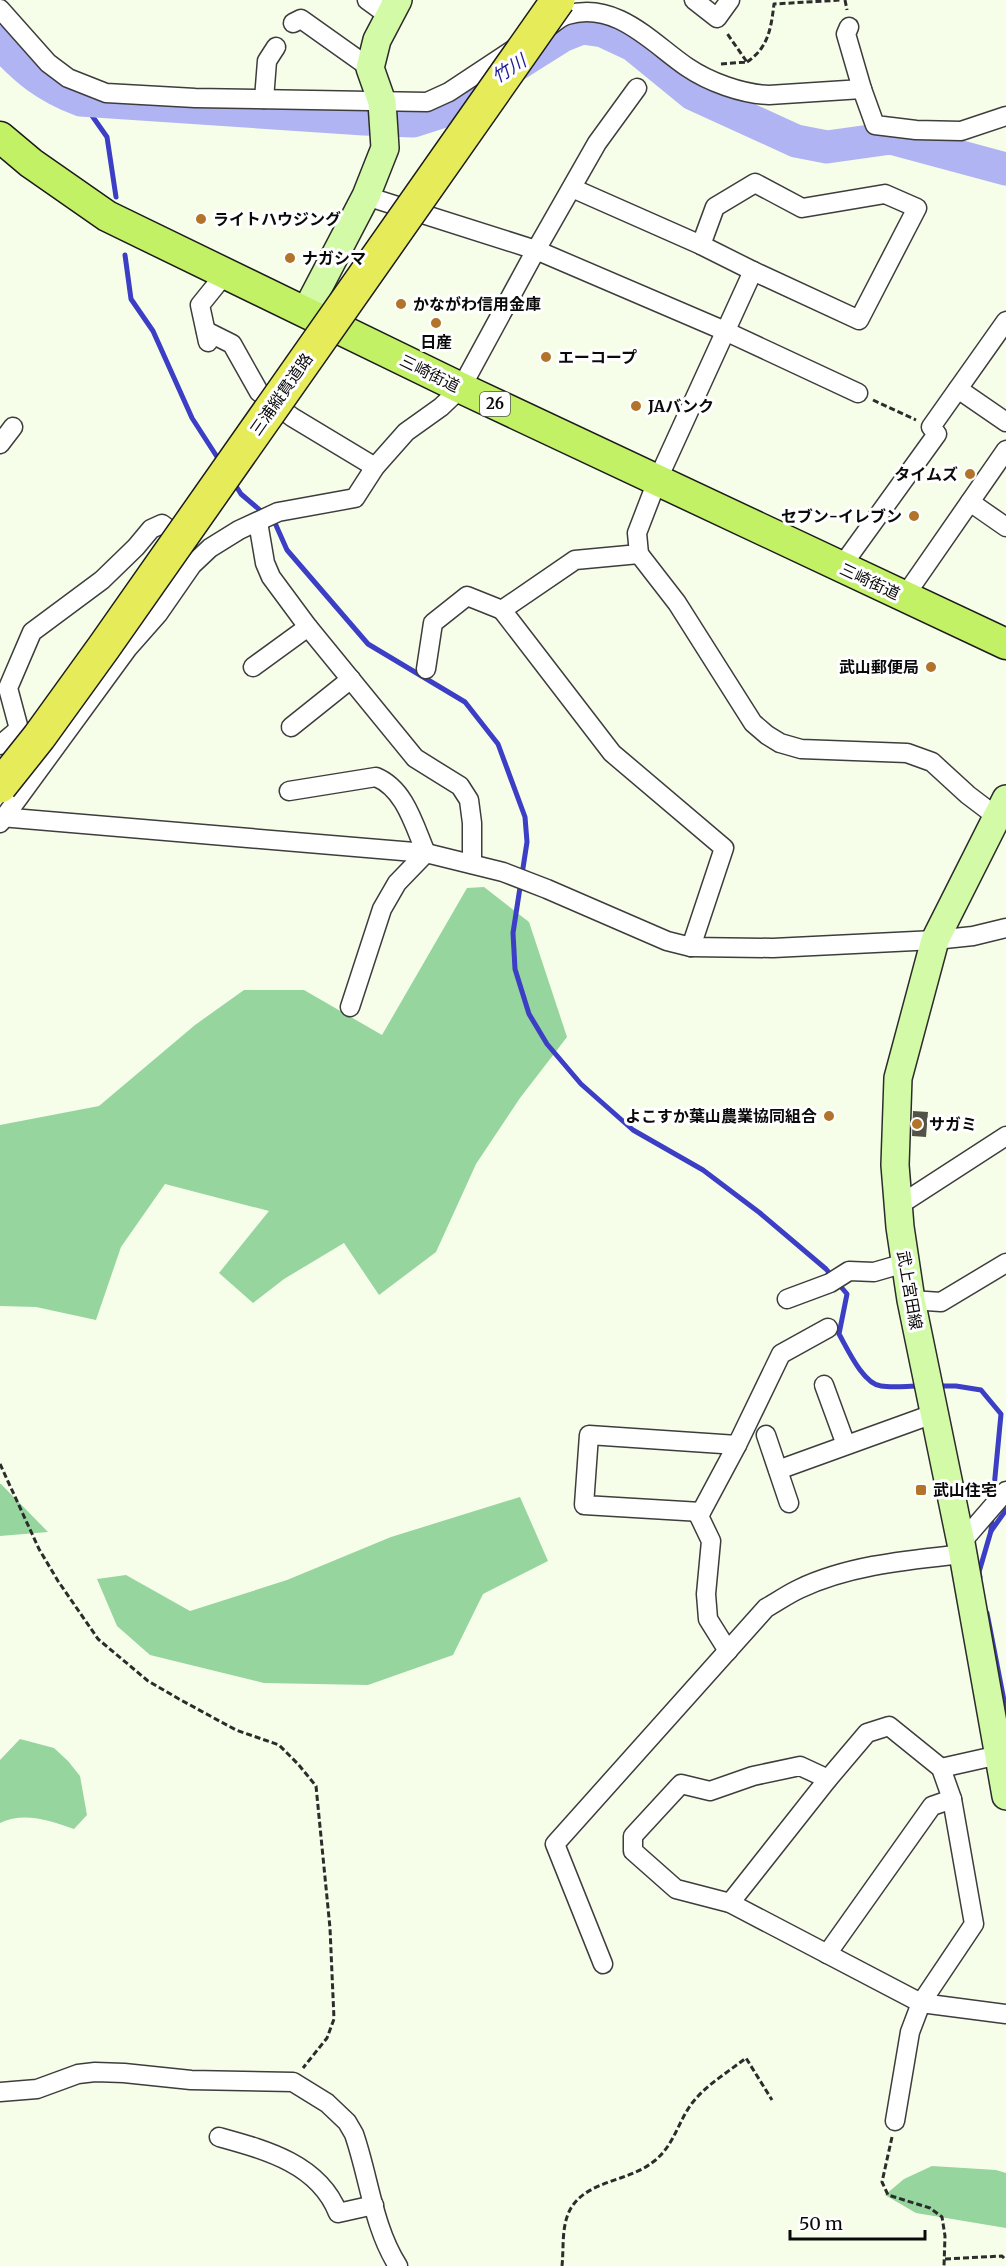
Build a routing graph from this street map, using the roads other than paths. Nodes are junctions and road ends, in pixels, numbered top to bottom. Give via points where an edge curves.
1 (367, 0) edge
2 (545, 0) edge
3 (558, 0) edge
4 (694, 0) edge
5 (730, 0) edge
6 (393, 8) edge
7 (0, 9) edge
8 (293, 23) dead end
9 (849, 27) dead end
10 (276, 47) dead end
11 (370, 68) junction
12 (637, 88) dead end
13 (862, 89) junction
14 (264, 99) junction
15 (382, 102) junction
16 (1006, 116) edge
17 (0, 137) edge
18 (572, 188) junction
19 (366, 196) junction
20 (701, 245) junction
21 (536, 250) junction
22 (753, 271) junction
23 (225, 274) junction
24 (305, 313) junction
25 (1006, 321) edge
26 (724, 331) junction
27 (461, 388) junction
28 (958, 389) junction
29 (858, 393) road end
30 (1006, 422) edge
31 (13, 427) dead end
32 (0, 444) edge
33 (1006, 450) edge
34 (375, 467) junction
35 (657, 481) junction
36 (970, 502) junction
37 (258, 522) junction
38 (1006, 527) edge
39 (203, 554) junction
40 (639, 554) junction
41 (841, 567) junction
42 (904, 597) junction
43 (502, 610) junction
44 (308, 627) junction
45 (1006, 644) edge
46 (253, 667) dead end
47 (426, 669) dead end
48 (351, 679) junction
49 (4, 684) edge
50 (291, 727) dead end
51 (18, 729) junction
52 (0, 745) edge
53 (44, 761) junction
54 (0, 768) edge
55 (0, 786) edge
56 (289, 791) dead end
57 (1001, 808) edge
58 (2, 819) edge
59 (426, 853) junction
60 (472, 864) junction
61 (1006, 928) edge
62 (935, 940) junction
63 (691, 946) junction
64 (351, 1007) dead end
65 (1006, 1136) edge
66 (898, 1206) junction
67 (905, 1263) junction
68 (1006, 1263) edge
69 (787, 1299) dead end
70 (911, 1300) junction
71 (828, 1328) dead end
72 (824, 1385) dead end
73 (929, 1395) junction
74 (766, 1435) dead end
75 (737, 1445) junction
76 (846, 1445) junction
77 (778, 1470) junction
78 (1006, 1491) edge
79 (789, 1503) dead end
80 (701, 1512) junction
81 (962, 1549) junction
82 (728, 1651) junction
83 (999, 1755) junction
84 (941, 1768) junction
85 (828, 1779) junction
86 (1006, 1796) edge
87 (952, 1799) junction
88 (730, 1903) junction
89 (827, 1954) junction
90 (603, 1964) dead end
91 (921, 2002) junction
92 (1006, 2014) edge
93 (0, 2092) edge
94 (896, 2121) road end
95 (219, 2137) dead end
96 (374, 2205) junction
97 (398, 2266) edge

1 - 6 street
2 - 54 highway, 三浦縦貫道路 via 95,641
3 - 55 highway, 三浦縦貫道路, bridge via 104,647
4 - 5 street via 717,18
6 - 11 main road via 377,40
7 - 14 street via 48,63 68,78 106,93
8 - 11 street via 301,19
9 - 13 street via 846,34
10 - 14 street via 267,61
11 - 15 main road
12 - 18 street via 597,143
13 - 15 street via 758,95 712,81 687,67 627,21 587,11 566,15 449,92 427,102
13 - 16 street via 875,125 961,131
14 - 15 street
15 - 19 main road via 385,148
17 - 23 main road, 三崎街道 / 26 via 31,164 106,216
18 - 20 street
18 - 21 street
19 - 21 street
19 - 24 main road
20 - 22 street
20 - 22 street via 715,207 755,183 802,208 885,194 917,208 859,320
21 - 26 street
21 - 27 street
22 - 26 street
23 - 24 main road, 三崎街道 / 26
23 - 34 street via 200,305 207,338 231,344 259,392 292,417
24 - 27 main road, 三崎街道 / 26
25 - 28 street
26 - 29 street
26 - 35 street
27 - 34 street via 406,432
27 - 35 main road, 三崎街道 / 26
28 - 30 street
28 - 41 street via 931,427 937,434
31 - 32 street
33 - 36 street
34 - 37 street via 355,498 278,512
35 - 40 street via 637,533
35 - 41 main road, 三崎街道 / 26
36 - 38 street
36 - 42 street
37 - 39 street
37 - 44 street via 271,577
39 - 49 street via 162,524 150,529 102,580 32,632
39 - 53 street
40 - 43 street via 575,560
40 - 57 street via 677,603 753,723 766,735 801,749 907,753 932,762 968,795
41 - 42 main road, 三崎街道 / 26
42 - 45 main road, 三崎街道 / 26
43 - 47 street via 467,596 433,623
43 - 63 street via 612,753 724,848
44 - 46 street
44 - 48 street
48 - 50 street
48 - 60 street via 416,758 460,786 469,800
49 - 51 street
51 - 52 street
51 - 53 street
53 - 58 street
56 - 59 street via 376,777 388,782 400,796
57 - 62 main road, 武上宮田線
58 - 59 street
59 - 60 street
59 - 64 street via 397,883 382,909
60 - 63 street via 547,889 667,941
61 - 62 street
62 - 63 street via 772,948
62 - 66 main road, 武上宮田線 via 898,1078 894,1165
65 - 66 street
66 - 67 main road, 武上宮田線
67 - 69 street via 874,1272 849,1270 830,1283
67 - 70 main road, 武上宮田線
68 - 70 street via 941,1302
70 - 73 main road, 武上宮田線
71 - 75 street via 781,1354
72 - 76 street
73 - 76 street
73 - 81 main road, 武上宮田線
74 - 77 street
75 - 80 street
75 - 80 street via 589,1435 584,1505
76 - 77 street
77 - 79 street
78 - 81 street
80 - 82 street via 699,1516 711,1541 708,1619
81 - 82 street via 842,1573 799,1589 766,1608
81 - 83 main road, 武上宮田線
82 - 90 street via 555,1844
83 - 84 street
83 - 86 main road, 武上宮田線
84 - 85 street via 888,1726 867,1732
84 - 87 street
85 - 88 street
85 - 88 street via 800,1766 710,1791 681,1784 633,1836 633,1851 676,1889
87 - 89 street via 932,1806
87 - 91 street via 974,1924
88 - 89 street
89 - 91 street
91 - 92 street
91 - 94 street via 910,2032
93 - 96 street via 37,2089 94,2072 191,2080 293,2082 327,2103 347,2122 358,2143
95 - 96 street via 293,2163 315,2179 338,2213
96 - 97 street via 389,2253

